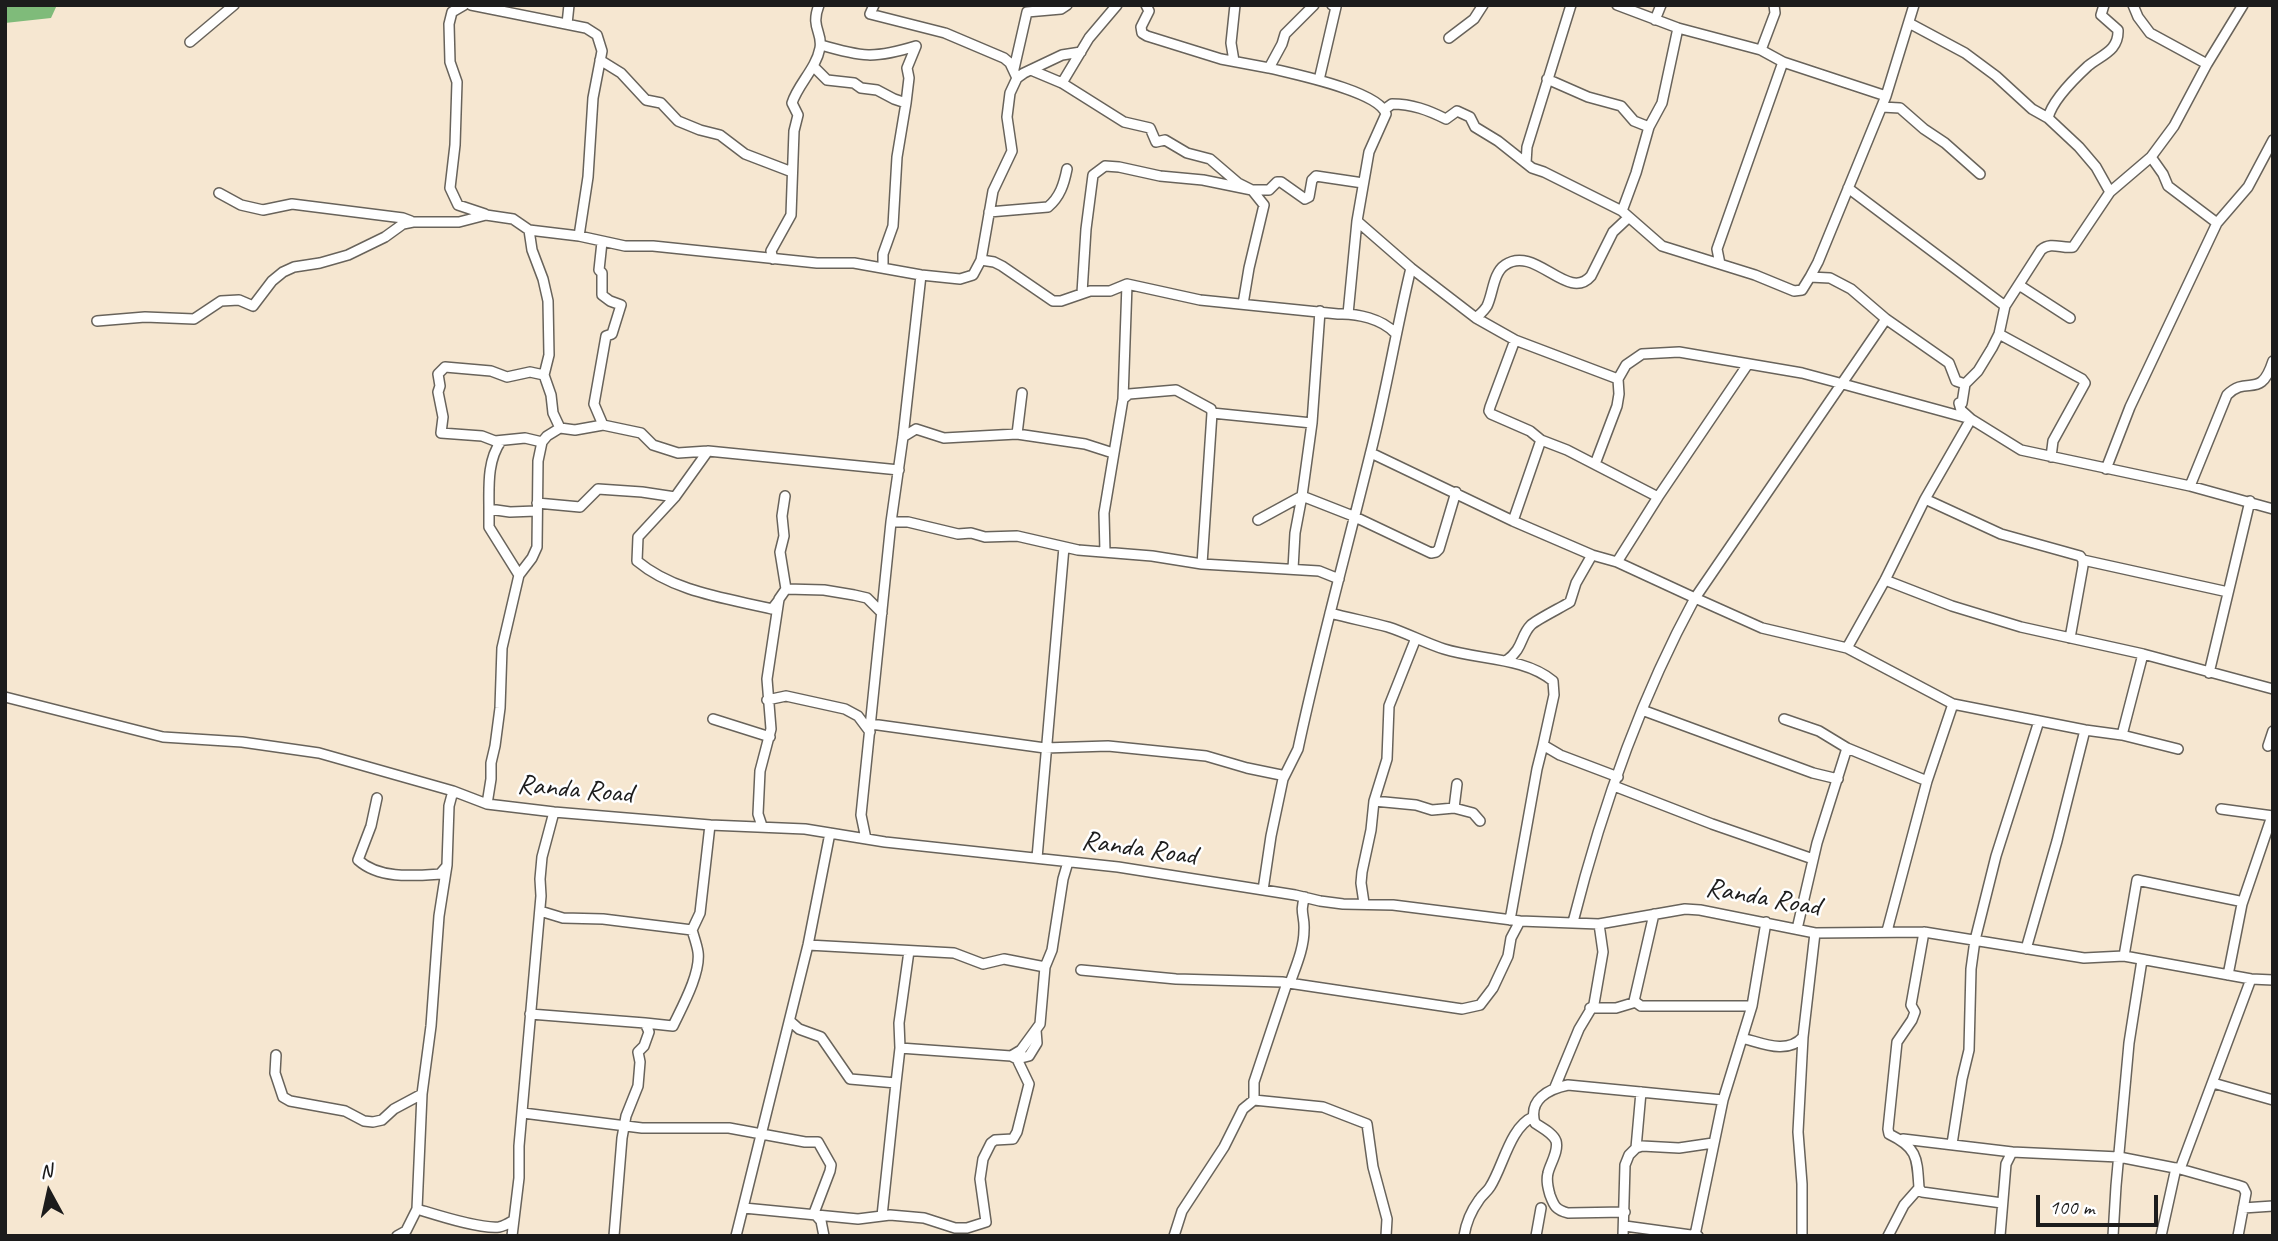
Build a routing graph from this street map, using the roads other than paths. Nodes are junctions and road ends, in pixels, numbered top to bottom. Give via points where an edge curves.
1 (234, 5) edge
2 (464, 5) edge
3 (471, 5) edge
4 (569, 5) edge
5 (818, 5) edge
6 (874, 5) edge
7 (1067, 5) edge
8 (1117, 5) edge
9 (1146, 5) edge
10 (1235, 5) edge
11 (1314, 5) edge
12 (1332, 5) edge
13 (1483, 5) edge
14 (1571, 5) edge
15 (1617, 5) edge
16 (1661, 5) edge
17 (1774, 5) edge
18 (1914, 5) edge
19 (2104, 5) edge
20 (2133, 5) edge
21 (2243, 5) edge
22 (450, 8) edge
23 (1655, 20) junction
24 (1909, 23) junction
25 (567, 24) junction
26 (1678, 28) junction
27 (1449, 38) dead end
28 (190, 42) dead end
29 (821, 45) junction
30 (1761, 50) junction
31 (1081, 52) junction
32 (600, 60) junction
33 (1234, 61) junction
34 (1783, 62) junction
35 (2207, 64) junction
36 (813, 66) junction
37 (1269, 68) junction
38 (1031, 70) junction
39 (1015, 74) junction
40 (1546, 79) junction
41 (1319, 80) junction
42 (1062, 83) junction
43 (1886, 96) junction
44 (906, 103) junction
45 (1882, 107) junction
46 (1385, 109) junction
47 (2048, 118) junction
48 (1649, 127) junction
49 (2273, 140) edge
50 (2151, 158) junction
51 (1526, 163) junction
52 (1067, 169) dead end
53 (792, 172) junction
54 (1980, 174) dead end
55 (1363, 183) junction
56 (1848, 187) junction
57 (1252, 190) junction
58 (2110, 192) junction
59 (219, 193) dead end
60 (989, 212) junction
61 (1626, 214) junction
62 (486, 215) junction
63 (1357, 220) junction
64 (412, 222) junction
65 (2217, 223) junction
66 (529, 230) junction
67 (579, 236) junction
68 (602, 242) junction
69 (773, 259) junction
70 (981, 260) junction
71 (1720, 264) junction
72 (883, 268) junction
73 (1411, 268) junction
74 (921, 275) junction
75 (1810, 276) junction
76 (1127, 284) junction
77 (2019, 285) junction
78 (1082, 293) junction
79 (1243, 304) junction
80 (2006, 306) junction
81 (1321, 312) junction
82 (1349, 314) junction
83 (1476, 318) junction
84 (2070, 318) dead end
85 (1886, 319) junction
86 (97, 321) dead end
87 (1395, 332) junction
88 (1999, 334) junction
89 (1515, 340) junction
90 (2273, 361) edge
91 (1748, 364) junction
92 (544, 375) junction
93 (1618, 379) junction
94 (1843, 384) junction
95 (1965, 384) junction
96 (1022, 393) dead end
97 (1123, 399) junction
98 (1212, 413) junction
99 (1971, 419) junction
100 (1312, 423) junction
101 (603, 425) junction
102 (560, 428) junction
103 (1017, 435) junction
104 (904, 437) junction
105 (1541, 440) junction
106 (501, 441) junction
107 (542, 442) junction
108 (708, 451) junction
109 (1113, 453) junction
110 (1371, 453) junction
111 (2051, 457) junction
112 (1595, 464) junction
113 (2106, 469) junction
114 (899, 470) junction
115 (2190, 486) junction
116 (1456, 492) junction
117 (785, 496) dead end
118 (1303, 496) junction
119 (675, 497) junction
120 (1658, 497) junction
121 (1925, 499) junction
122 (2250, 501) junction
123 (536, 507) junction
124 (489, 509) junction
125 (2273, 509) edge
126 (1353, 516) junction
127 (1258, 520) dead end
128 (1513, 521) junction
129 (891, 522) junction
130 (1064, 547) junction
131 (1105, 552) junction
132 (1592, 555) junction
133 (2083, 560) junction
134 (1617, 562) junction
135 (1202, 564) junction
136 (1293, 569) junction
137 (519, 575) junction
138 (1339, 579) junction
139 (1885, 580) junction
140 (786, 589) junction
141 (2228, 592) junction
142 (1695, 598) junction
143 (779, 599) junction
144 (882, 613) junction
145 (1330, 613) junction
146 (1416, 638) junction
147 (2070, 638) junction
148 (1847, 648) junction
149 (2143, 654) junction
150 (1506, 661) junction
151 (2208, 673) junction
152 (2273, 689) edge
153 (5, 697) edge
154 (768, 700) junction
155 (1953, 704) junction
156 (1642, 710) junction
157 (713, 719) dead end
158 (1784, 719) dead end
159 (2039, 721) junction
160 (871, 728) junction
161 (2085, 730) junction
162 (2273, 731) edge
163 (2122, 735) junction
164 (770, 737) junction
165 (1543, 745) junction
166 (2268, 746) dead end
167 (1045, 748) junction
168 (1847, 748) junction
169 (2178, 749) dead end
170 (1283, 779) junction
171 (1839, 779) junction
172 (1616, 781) junction
173 (1927, 782) junction
174 (1457, 784) dead end
175 (453, 791) junction
176 (377, 798) dead end
177 (1374, 801) junction
178 (487, 804) junction
179 (1454, 808) junction
180 (2221, 809) dead end
181 (554, 812) junction
182 (2273, 816) edge
183 (1480, 821) dead end
184 (710, 825) junction
185 (762, 826) junction
186 (830, 833) junction
187 (866, 839) junction
188 (1037, 858) junction
189 (1813, 859) junction
190 (1068, 862) junction
191 (447, 865) junction
192 (1263, 890) junction
193 (1305, 897) junction
194 (1364, 903) junction
195 (2242, 904) junction
196 (540, 911) junction
197 (1654, 914) junction
198 (1515, 921) junction
199 (1573, 922) junction
200 (1766, 922) junction
201 (1600, 924) junction
202 (1797, 929) junction
203 (692, 930) junction
204 (1887, 931) junction
205 (1924, 932) junction
206 (1815, 933) junction
207 (1975, 940) junction
208 (808, 945) junction
209 (2026, 948) junction
210 (909, 951) junction
211 (2124, 957) junction
212 (2142, 960) junction
213 (1045, 967) junction
214 (1081, 970) dead end
215 (2228, 975) junction
216 (2251, 979) junction
217 (2273, 981) edge
218 (1289, 983) junction
219 (1636, 1002) junction
220 (1752, 1006) junction
221 (1590, 1008) junction
222 (530, 1014) junction
223 (790, 1021) junction
224 (645, 1023) junction
225 (1803, 1037) junction
226 (1742, 1038) junction
227 (900, 1048) junction
228 (276, 1055) dead end
229 (1014, 1058) junction
230 (896, 1083) junction
231 (2213, 1083) junction
232 (1555, 1087) junction
233 (1641, 1092) junction
234 (422, 1094) junction
235 (1254, 1100) junction
236 (1723, 1100) junction
237 (2273, 1100) edge
238 (523, 1113) junction
239 (1533, 1117) junction
240 (626, 1125) junction
241 (762, 1134) junction
242 (1903, 1139) junction
243 (1713, 1143) junction
244 (1952, 1144) junction
245 (1636, 1148) junction
246 (2012, 1152) junction
247 (2119, 1157) junction
248 (2178, 1169) junction
249 (1919, 1188) junction
250 (2002, 1203) junction
251 (2273, 1206) edge
252 (744, 1208) junction
253 (2243, 1208) junction
254 (416, 1209) junction
255 (1541, 1209) dead end
256 (1625, 1212) junction
257 (814, 1213) junction
258 (882, 1216) junction
259 (514, 1220) junction
260 (1624, 1231) edge
261 (1696, 1235) edge
262 (397, 1236) edge
263 (512, 1236) edge
264 (614, 1236) edge
265 (736, 1236) edge
266 (824, 1236) edge
267 (1174, 1236) edge
268 (1386, 1236) edge
269 (1464, 1236) edge
270 (1536, 1236) edge
271 (1802, 1236) edge
272 (1888, 1236) edge
273 (2000, 1236) edge
274 (2113, 1236) edge
275 (2161, 1236) edge
276 (2238, 1236) edge

1 - 28 street
2 - 22 street
3 - 25 street
4 - 25 street
5 - 29 street via 814,24
6 - 39 street via 870,14 945,33 1004,58
7 - 39 street via 1027,12
8 - 31 street
9 - 33 street via 1149,10 1142,33
10 - 33 street
11 - 37 street via 1285,34
12 - 41 street via 1336,7
13 - 27 street via 1474,19
14 - 40 street
15 - 23 street
16 - 23 street
17 - 30 street
18 - 24 street
19 - 47 street via 2101,15 2118,30 2115,45 2053,104
20 - 35 street via 2150,33
21 - 35 street
22 - 62 street via 450,62 457,82 450,188 458,205
23 - 26 street
24 - 43 street
24 - 47 street via 1965,53
25 - 32 street via 597,35
26 - 30 street
26 - 48 street via 1662,103
29 - 36 street
29 - 44 street via 873,57 916,46 907,68
30 - 34 street
31 - 38 street via 1062,55
31 - 42 street
32 - 53 street via 621,73 646,100 661,103 678,121 720,135 745,154
32 - 67 street
33 - 37 street
34 - 43 street
34 - 71 street via 1717,249
35 - 50 street via 2175,126
36 - 44 street via 827,80 854,83
36 - 53 street via 792,103 798,115
37 - 41 street
38 - 39 street
38 - 42 street
39 - 60 street via 1008,109 1012,151
40 - 48 street via 1621,106 1634,121
40 - 51 street
41 - 46 street via 1376,100
42 - 57 street via 1124,122 1150,128 1156,142 1165,140 1186,153 1210,159
43 - 45 street
44 - 72 street via 893,226
45 - 54 street via 1900,108
45 - 56 street
46 - 51 street via 1404,104 1446,119 1457,111
46 - 55 street
47 - 58 street via 2096,167
48 - 61 street
49 - 65 street via 2248,187
50 - 58 street
50 - 65 street via 2168,186
51 - 61 street
52 - 60 street via 1063,187 1048,207
53 - 69 street via 791,215 771,251
55 - 57 street via 1316,176 1305,199 1281,182 1269,190
55 - 63 street
56 - 75 street
56 - 80 street
57 - 78 street via 1105,166 1093,175
57 - 79 street via 1264,205
58 - 77 street via 2073,247 2045,246
59 - 64 street via 263,210 309,205
60 - 70 street
61 - 71 street via 1662,246
61 - 83 street via 1586,282 1567,281 1533,262 1511,262 1499,271 1488,304
62 - 64 street via 459,222
62 - 66 street via 513,219
63 - 73 street
63 - 82 street
64 - 86 street via 348,255 283,272 253,306 239,300 221,301 194,319
65 - 113 street
66 - 67 street
66 - 92 street via 548,301 549,355
67 - 68 street
68 - 69 street
68 - 101 street via 602,295 621,305 612,334 606,336 594,404
69 - 72 street
70 - 74 street via 969,277
70 - 78 street via 1002,266 1053,301
71 - 75 street via 1794,291 1802,290
72 - 74 street
73 - 83 street
73 - 87 street
74 - 104 street
75 - 85 street via 1830,278 1851,289
76 - 78 street via 1110,291
76 - 79 street
76 - 97 street
77 - 80 street
77 - 84 street
79 - 81 street
80 - 88 street
81 - 82 street
81 - 100 street
82 - 87 street
83 - 89 street
85 - 94 street
85 - 95 street via 1949,363 1956,381
87 - 110 street
88 - 95 street via 1983,364
88 - 111 street via 2085,383 2053,441
89 - 93 street
89 - 105 street via 1489,411
90 - 115 street via 2264,382 2232,389 2227,395
91 - 93 street via 1658,352 1634,358
91 - 94 street
91 - 120 street
92 - 102 street
92 - 106 street via 530,372 508,377 445,367 438,374 441,433
93 - 112 street via 1617,406
94 - 99 street
94 - 142 street
95 - 99 street via 1959,403
96 - 103 street
97 - 98 street via 1129,394 1176,390 1208,406
97 - 109 street
98 - 100 street
98 - 135 street
99 - 111 street via 2021,450
99 - 121 street
100 - 118 street
101 - 102 street
101 - 108 street via 641,433 653,445 678,453
102 - 107 street
103 - 104 street via 944,438 916,429
103 - 109 street via 1085,444
104 - 114 street
105 - 112 street
105 - 128 street
106 - 107 street via 525,438
106 - 124 street via 489,476
107 - 123 street
108 - 114 street
108 - 119 street
109 - 131 street via 1104,513
110 - 116 street
110 - 126 street
111 - 113 street
112 - 120 street
113 - 115 street
114 - 129 street
115 - 122 street
116 - 126 street via 1436,552
116 - 128 street
117 - 140 street via 780,552
118 - 126 street
118 - 127 street
118 - 136 street
119 - 123 street via 598,489 580,507
119 - 143 street via 638,537 637,561 685,588 772,609
120 - 134 street
121 - 133 street via 2001,534
121 - 139 street
122 - 125 street
122 - 141 street
123 - 124 street via 510,512
123 - 137 street via 537,547
124 - 137 street via 489,527
126 - 138 street
128 - 132 street
129 - 130 street
129 - 144 street
130 - 131 street
130 - 167 street
131 - 135 street
132 - 134 street
132 - 150 street via 1570,602 1532,624 1521,648
133 - 141 street
133 - 147 street
134 - 142 street
135 - 136 street
136 - 138 street via 1319,571
137 - 178 street via 500,662 500,708
138 - 145 street
139 - 147 street via 1952,606
139 - 148 street
140 - 143 street
140 - 144 street via 867,598
141 - 151 street
142 - 148 street via 1762,628
142 - 156 street
143 - 154 street
144 - 160 street
145 - 146 street
145 - 170 street via 1298,749
146 - 150 street
146 - 177 street via 1389,706 1387,759
147 - 149 street
148 - 155 street
149 - 151 street
149 - 163 street
150 - 165 street via 1553,681
151 - 152 street
153 - 175 street, Randa Road via 163,737 319,753
154 - 160 street via 786,696 845,709
154 - 164 street
155 - 159 street
155 - 173 street
156 - 171 street
156 - 172 street
157 - 164 street
158 - 168 street via 1819,731
159 - 161 street
159 - 207 street
160 - 167 street
160 - 187 street via 861,815
161 - 163 street
161 - 209 street
162 - 166 street
163 - 169 street
164 - 185 street via 760,771 758,814
165 - 172 street
165 - 198 street
167 - 170 street via 1108,746 1206,756 1276,773
167 - 188 street
168 - 171 street
168 - 173 street
170 - 192 street
171 - 189 street
172 - 189 street via 1712,824
172 - 199 street
173 - 204 street
174 - 179 street
175 - 178 street, Randa Road
175 - 191 street
176 - 191 street via 358,860 369,869 405,876 440,874
177 - 179 street via 1432,810
177 - 194 street via 1362,872
178 - 181 street, Randa Road
179 - 183 street via 1473,813
180 - 182 street
181 - 184 street, Randa Road
181 - 196 street via 542,857
182 - 195 street
184 - 185 street, Randa Road
184 - 203 street via 700,913
185 - 186 street, Randa Road
186 - 187 street, Randa Road
186 - 208 street
187 - 188 street, Randa Road
188 - 190 street, Randa Road
189 - 202 street
190 - 192 street, Randa Road
190 - 213 street
191 - 234 street
192 - 193 street, Randa Road
193 - 194 street, Randa Road
193 - 218 street via 1301,910 1304,936
194 - 198 street, Randa Road
195 - 211 street via 2137,880
195 - 215 street
196 - 203 street via 563,918
196 - 222 street
197 - 200 street, Randa Road via 1692,909
197 - 201 street, Randa Road
197 - 219 street
198 - 199 street, Randa Road
198 - 218 street via 1508,956 1480,1005 1462,1009
199 - 201 street, Randa Road
200 - 202 street, Randa Road
200 - 220 street
201 - 221 street via 1603,952
202 - 206 street, Randa Road
203 - 224 street via 699,953 673,1026
204 - 205 street, Randa Road
204 - 206 street, Randa Road
205 - 207 street, Randa Road
205 - 242 street via 1911,1005 1915,1012 1897,1042 1889,1116 1889,1135
206 - 225 street
207 - 209 street, Randa Road
207 - 244 street via 1969,1050
208 - 210 street
208 - 223 street
209 - 211 street, Randa Road via 2084,958
210 - 213 street via 954,954 983,964 1004,959
210 - 227 street
211 - 212 street, Randa Road
212 - 215 street, Randa Road
212 - 247 street
213 - 229 street via 1042,1017
214 - 218 street
215 - 216 street, Randa Road
216 - 217 street, Randa Road
216 - 231 street
218 - 235 street via 1254,1082
219 - 220 street via 1641,1006
219 - 221 street
220 - 226 street
221 - 232 street
222 - 224 street
222 - 238 street
223 - 230 street via 821,1037 850,1079
223 - 241 street
224 - 240 street via 649,1032 638,1052 638,1086
225 - 226 street via 1797,1044 1780,1047
225 - 271 street via 1798,1132
226 - 236 street
227 - 229 street
227 - 230 street
228 - 234 street via 275,1073 283,1097 345,1111 364,1121 382,1120
229 - 258 street via 1028,1091 1013,1139 995,1140 982,1159 986,1222 955,1228 923,1218
230 - 258 street
231 - 237 street
231 - 248 street
232 - 233 street
232 - 239 street via 1538,1100
233 - 236 street
233 - 245 street
234 - 254 street
235 - 267 street via 1242,1109 1224,1147 1182,1211
235 - 268 street via 1323,1107 1367,1124 1387,1219
236 - 243 street
238 - 240 street
238 - 259 street
239 - 256 street via 1535,1124 1556,1140 1547,1175 1553,1205 1568,1213
239 - 269 street via 1524,1121 1503,1156
240 - 241 street via 729,1128
240 - 264 street
241 - 252 street
241 - 257 street via 818,1142 831,1165
242 - 244 street
242 - 249 street via 1915,1156
243 - 245 street
243 - 261 street
244 - 246 street
245 - 256 street via 1625,1165
246 - 247 street
246 - 250 street via 2006,1164
247 - 248 street
247 - 274 street
248 - 253 street via 2243,1187
248 - 275 street
249 - 250 street via 1926,1193
249 - 272 street
250 - 273 street
251 - 253 street
252 - 257 street
252 - 265 street
253 - 276 street
254 - 259 street via 492,1227
254 - 262 street via 405,1231
255 - 270 street
256 - 260 street
257 - 258 street via 858,1219
257 - 266 street
259 - 263 street
260 - 261 street

